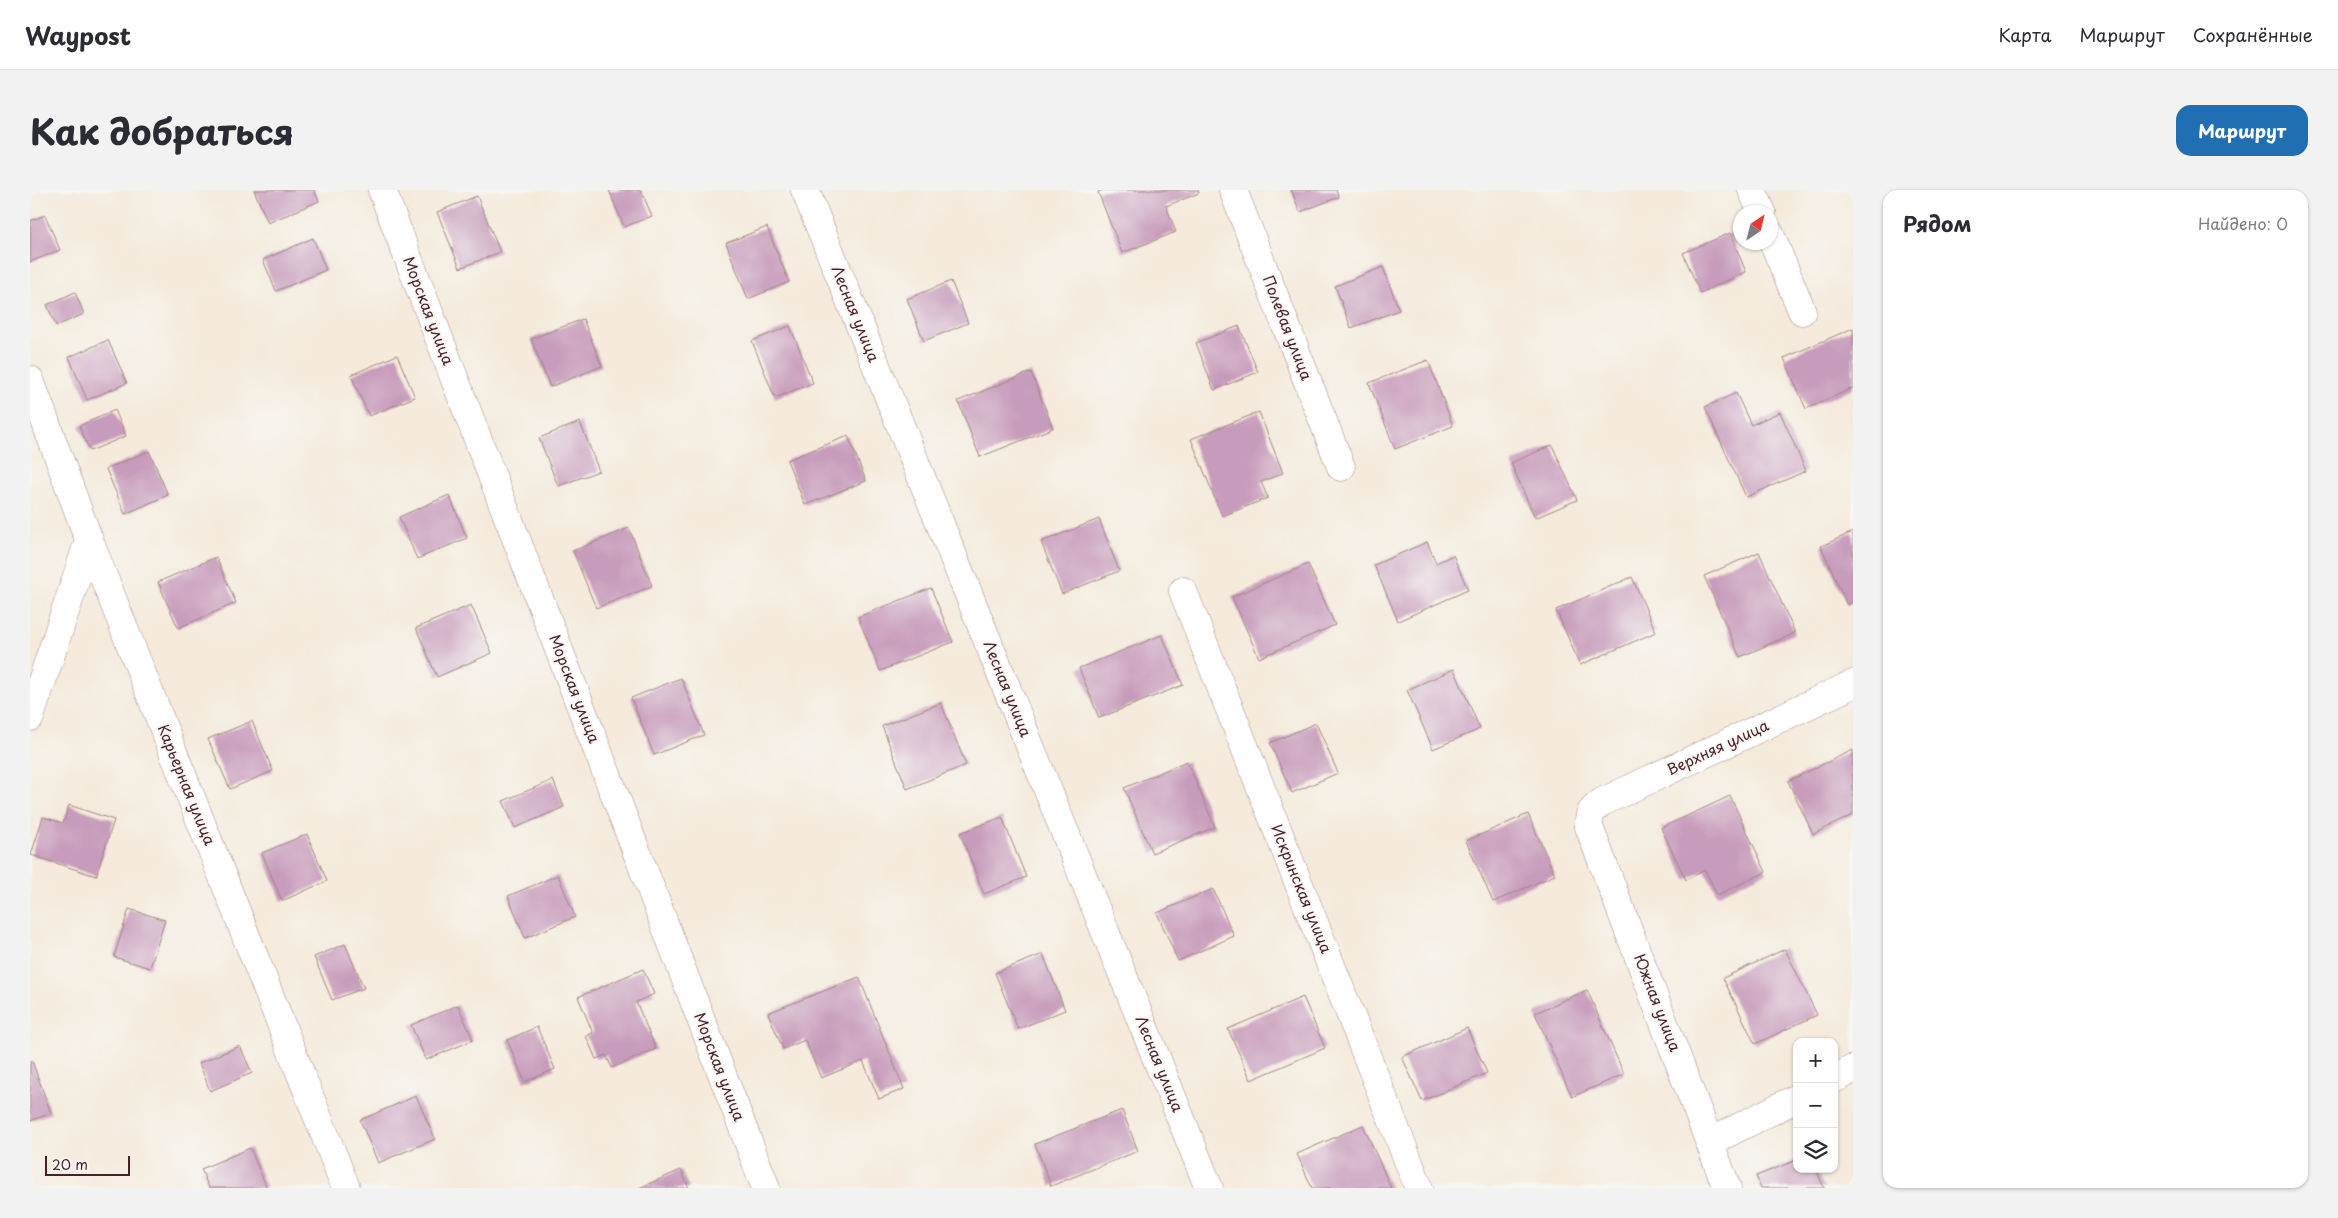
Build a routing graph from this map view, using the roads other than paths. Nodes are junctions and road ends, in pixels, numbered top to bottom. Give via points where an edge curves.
1 (382, 190) edge
2 (805, 190) edge
3 (1233, 190) edge
4 (1752, 190) edge
5 (1759, 205) edge
6 (1777, 250) edge
7 (1802, 311) dead end
8 (30, 380) edge
9 (1341, 467) dead end
10 (89, 540) junction
11 (1183, 591) dead end
12 (1853, 684) edge
13 (30, 717) edge
14 (1588, 818) joint
15 (1853, 1070) edge
16 (1838, 1077) edge
17 (1793, 1100) edge
18 (1710, 1142) junction
19 (346, 1188) edge
20 (766, 1188) edge
21 (1209, 1188) edge
22 (1419, 1188) edge
23 (1727, 1188) edge

1 - 20 street, Морская улица
2 - 21 street, Лесная улица
3 - 9 street, Полевая улица
4 - 5 street
6 - 7 street
8 - 10 street, Карьерная улица
10 - 13 street
10 - 19 street, Карьерная улица
11 - 22 street, Искринская улица
12 - 14 street, Верхняя улица via 1602,802 1592,808
14 - 18 street, Южная улица
15 - 16 street
17 - 18 street
18 - 23 street, Южная улица

